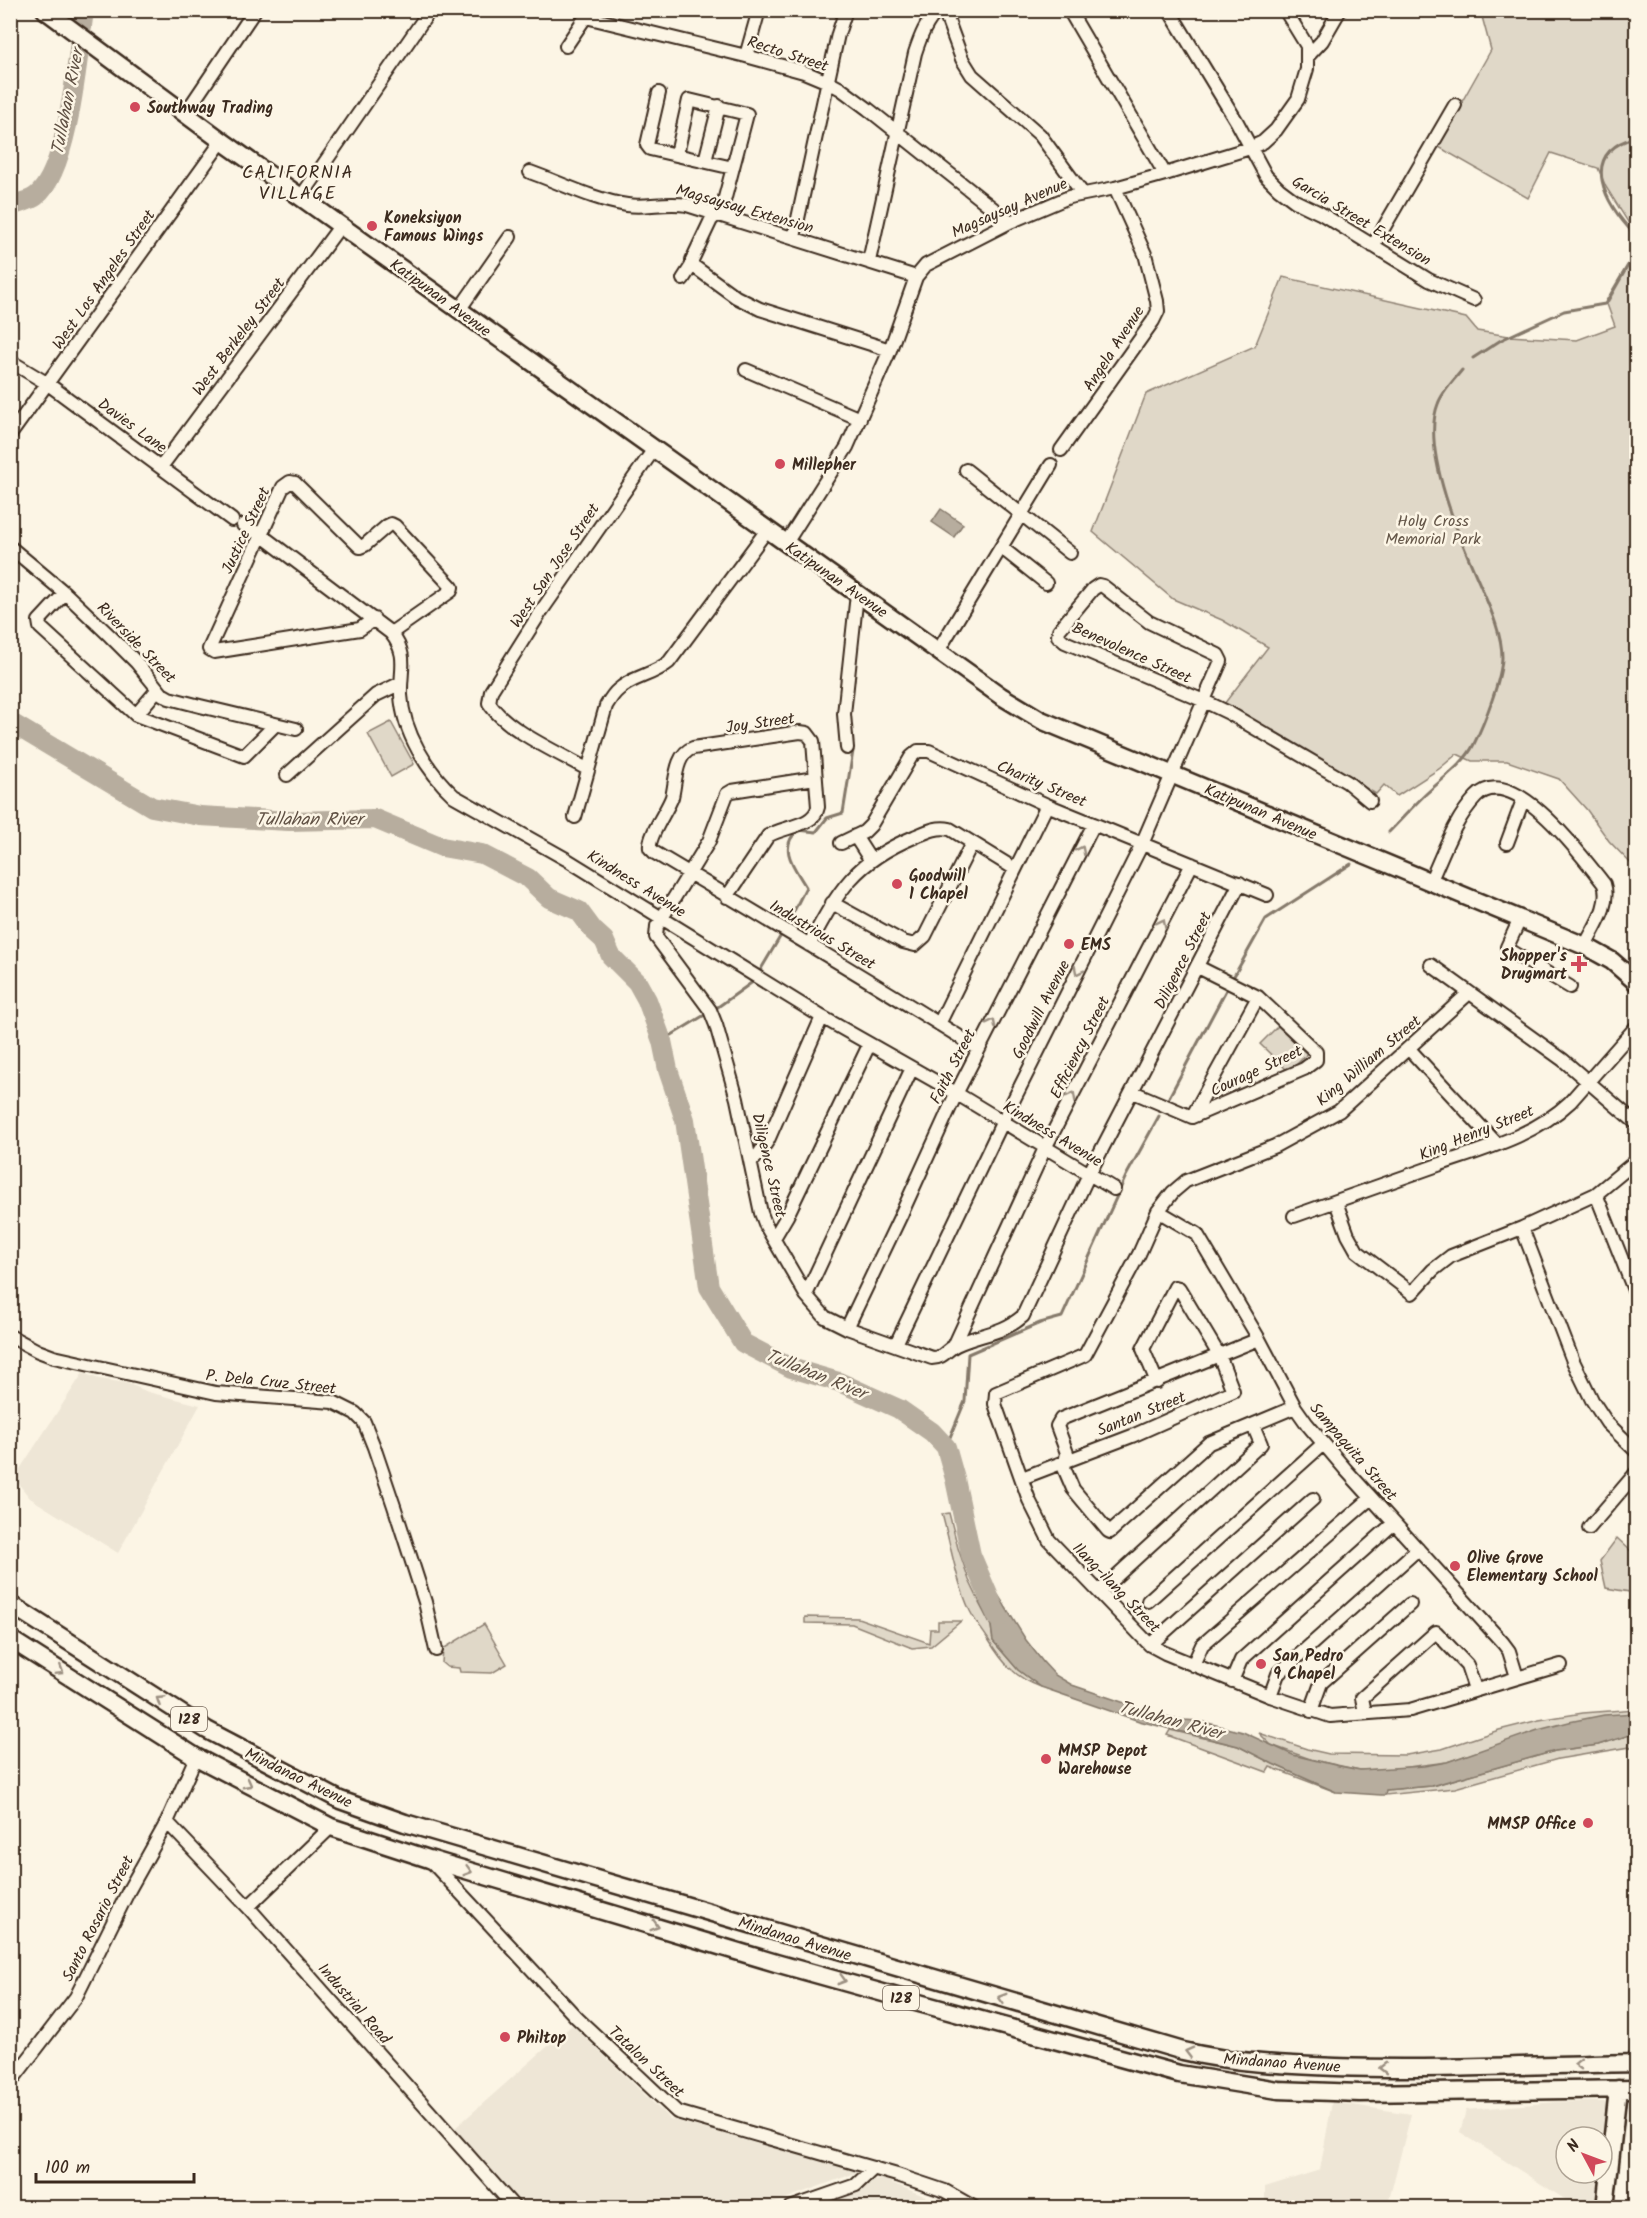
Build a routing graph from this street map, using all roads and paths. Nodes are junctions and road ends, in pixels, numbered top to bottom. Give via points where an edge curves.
1 (45, 10) edge
2 (255, 10) edge
3 (430, 10) edge
4 (759, 10) edge
5 (846, 10) edge
6 (939, 10) edge
7 (944, 10) edge
8 (1069, 10) edge
9 (1169, 10) edge
10 (1285, 10) edge
11 (1340, 10) edge
12 (588, 14) edge
13 (566, 46) dead end
14 (746, 56) junction
15 (1308, 56) junction
16 (828, 82) junction
17 (659, 93) dead end
18 (1455, 105) dead end
19 (719, 106) junction
20 (185, 114) junction
21 (898, 133) junction
22 (222, 141) junction
23 (1250, 148) junction
24 (677, 153) junction
25 (705, 161) junction
26 (733, 168) junction
27 (531, 172) dead end
28 (1166, 174) junction
29 (1115, 188) junction
30 (1083, 194) junction
31 (301, 197) junction
32 (717, 214) junction
33 (1010, 222) junction
34 (341, 225) junction
35 (510, 237) dead end
36 (794, 237) junction
37 (1373, 246) junction
38 (869, 261) junction
39 (692, 265) junction
40 (916, 277) junction
41 (683, 279) dead end
42 (1474, 300) dead end
43 (459, 310) junction
44 (890, 350) junction
45 (10, 361) edge
46 (746, 369) dead end
47 (48, 384) junction
48 (860, 419) junction
49 (10, 435) edge
50 (654, 449) junction
51 (1061, 450) dead end
52 (1051, 465) dead end
53 (161, 467) junction
54 (966, 470) dead end
55 (1022, 514) junction
56 (238, 523) joint
57 (767, 530) junction
58 (261, 535) junction
59 (786, 543) junction
60 (10, 547) edge
61 (1002, 548) junction
62 (1070, 553) dead end
63 (1046, 583) dead end
64 (65, 593) junction
65 (857, 594) junction
66 (374, 619) junction
67 (391, 633) junction
68 (938, 651) junction
69 (1218, 654) joint
70 (401, 683) junction
71 (158, 689) junction
72 (1204, 701) junction
73 (136, 715) junction
74 (274, 725) junction
75 (296, 729) dead end
76 (847, 748) dead end
77 (587, 769) junction
78 (1173, 774) junction
79 (287, 775) dead end
80 (815, 778) junction
81 (1523, 800) junction
82 (1370, 801) dead end
83 (1047, 805) junction
84 (575, 817) dead end
85 (1094, 824) junction
86 (855, 836) junction
87 (841, 843) dead end
88 (972, 843) junction
89 (1507, 843) dead end
90 (1142, 844) junction
91 (650, 848) joint
92 (871, 861) junction
93 (1192, 864) junction
94 (1015, 869) junction
95 (689, 873) junction
96 (1430, 882) junction
97 (1240, 883) junction
98 (1267, 895) dead end
99 (728, 897) junction
100 (832, 903) junction
101 (662, 917) junction
102 (1520, 919) junction
103 (809, 945) junction
104 (1585, 946) junction
105 (1431, 965) dead end
106 (1198, 967) junction
107 (1636, 982) edge
108 (1570, 987) dead end
109 (1470, 993) junction
110 (1258, 997) junction
111 (822, 1017) junction
112 (939, 1024) junction
113 (1636, 1028) edge
114 (869, 1045) junction
115 (979, 1049) junction
116 (1409, 1049) junction
117 (912, 1068) junction
118 (1589, 1081) junction
119 (1133, 1092) junction
120 (956, 1094) junction
121 (1192, 1117) junction
122 (1002, 1123) junction
123 (1636, 1123) edge
124 (1497, 1144) junction
125 (1045, 1148) junction
126 (1636, 1161) edge
127 (751, 1162) junction
128 (1089, 1174) junction
129 (1114, 1189) dead end
130 (1596, 1194) junction
131 (1336, 1202) junction
132 (1158, 1211) junction
133 (1294, 1216) dead end
134 (1522, 1228) junction
135 (774, 1238) junction
136 (806, 1295) junction
137 (1636, 1295) edge
138 (847, 1328) junction
139 (10, 1336) edge
140 (1259, 1339) junction
141 (896, 1344) junction
142 (954, 1346) junction
143 (1219, 1355) junction
144 (1157, 1382) junction
145 (1295, 1407) junction
146 (1253, 1425) junction
147 (1323, 1444) junction
148 (1636, 1450) edge
149 (1066, 1461) junction
150 (1636, 1473) edge
151 (1022, 1479) junction
152 (1371, 1498) junction
153 (1313, 1499) dead end
154 (1394, 1523) junction
155 (1589, 1528) dead end
156 (1418, 1549) junction
157 (1100, 1591) junction
158 (1148, 1601) dead end
159 (10, 1604) edge
160 (1410, 1604) dead end
161 (10, 1639) edge
162 (1150, 1645) junction
163 (436, 1650) dead end
164 (1193, 1665) junction
165 (1561, 1665) dead end
166 (1517, 1677) junction
167 (1232, 1681) junction
168 (1475, 1689) junction
169 (1270, 1696) junction
170 (1311, 1711) junction
171 (1365, 1712) junction
172 (196, 1757) junction
173 (167, 1822) junction
174 (331, 1827) junction
175 (429, 1859) junction
176 (248, 1907) junction
177 (1636, 2062) edge
178 (1457, 2068) junction
179 (10, 2083) edge
180 (1618, 2089) junction
181 (1636, 2089) edge
182 (1457, 2092) junction
183 (874, 2168) junction
184 (515, 2208) edge
185 (790, 2208) edge
186 (975, 2208) edge
187 (1605, 2208) edge

1 - 20 main road, Katipunan Avenue
2 - 20 street
3 - 31 street
4 - 14 street
5 - 16 street
6 - 21 street via 917,46
7 - 30 street via 972,75 1040,135
8 - 28 street
9 - 23 street, Garcia Street Extension
10 - 15 street via 1302,36
11 - 15 street
12 - 13 street
12 - 14 street, Recto Street
14 - 16 street, Recto Street
15 - 23 street, Magsaysay Avenue via 1304,84 1288,114 1263,142
16 - 21 street, Recto Street
16 - 36 street
17 - 24 street via 647,145
18 - 37 street
19 - 24 street via 688,102
19 - 25 street
19 - 26 street via 747,115
20 - 22 main road, Katipunan Avenue
21 - 33 street, Recto Street
21 - 38 street
22 - 31 main road, Katipunan Avenue
22 - 47 street, West Los Angeles Street
23 - 28 street, Magsaysay Avenue
23 - 37 street, Garcia Street Extension via 1266,176 1279,189
24 - 25 street
25 - 26 street
26 - 32 street via 722,209
27 - 32 street, Magsaysay Extension via 626,205 675,203
28 - 29 street, Magsaysay Avenue
29 - 30 street, Magsaysay Avenue
29 - 51 street, Angela Avenue via 1145,254 1158,310
30 - 33 street, Magsaysay Avenue
31 - 34 main road, Katipunan Avenue
32 - 36 street, Magsaysay Extension
32 - 39 street
33 - 40 street, Magsaysay Avenue via 926,265
34 - 43 main road, Katipunan Avenue
34 - 53 street, West Berkeley Street
35 - 43 street
36 - 38 street, Magsaysay Extension
37 - 42 street, Garcia Street Extension via 1429,280
38 - 40 street, Magsaysay Extension
39 - 41 street
39 - 44 street via 760,309
40 - 44 street
43 - 50 main road, Katipunan Avenue
44 - 48 street
45 - 47 street, Davies Lane
46 - 48 street
47 - 49 street, West Los Angeles Street
47 - 53 street, Davies Lane
48 - 59 street
50 - 57 main road, Katipunan Avenue
50 - 77 street, West San Jose Street via 490,691 489,703 495,713
52 - 55 street
53 - 56 street, Davies Lane
54 - 55 street
55 - 61 street
55 - 62 street
56 - 58 street, Kindness Avenue
57 - 59 main road, Katipunan Avenue
57 - 77 street via 669,662 616,691 606,706
58 - 66 street, Kindness Avenue
58 - 66 street, Justice Street via 210,645 211,651 360,629
58 - 67 street, Justice Street via 283,487 290,482 360,547 387,526 397,527 453,588
59 - 65 main road, Katipunan Avenue
60 - 64 street, Riverside Street
61 - 63 street
61 - 68 street
64 - 71 street, Riverside Street
64 - 73 street via 39,621 39,627
65 - 68 main road, Katipunan Avenue
65 - 76 street via 844,714
66 - 67 street, Kindness Avenue
67 - 70 street, Kindness Avenue via 402,652
68 - 78 main road, Katipunan Avenue via 1041,720
69 - 72 street, Goodwill Avenue via 1221,661
69 - 72 street, Benevolence Street via 1157,626 1099,585 1058,633 1065,642
70 - 79 street via 376,695
70 - 101 street, Kindness Avenue via 404,713 412,735 427,765 447,790
71 - 73 street
71 - 74 street, Riverside Street via 169,698
72 - 78 street, Goodwill Avenue
72 - 82 street, Benevolence Street via 1347,782
73 - 74 street via 244,756
74 - 75 street, Riverside Street
77 - 84 street
78 - 90 street, Goodwill Avenue
78 - 96 main road, Katipunan Avenue
80 - 91 street, Joy Street via 812,737 804,732 690,749 681,757 671,798
80 - 95 street, Diligence Street via 727,794 712,834
80 - 99 street, Joy Street via 818,807 814,816 768,836
81 - 89 street
81 - 96 street via 1505,790 1488,789 1477,796 1458,822
81 - 104 street via 1566,836 1605,884 1605,906
83 - 85 street, Charity Street
83 - 86 street, Charity Street via 929,751 918,751 871,825
83 - 94 street
85 - 90 street, Charity Street
115 -> 85 street, Faith Street
86 - 87 street, Charity Street
86 - 92 street
88 - 92 street via 942,827 898,844
88 - 94 street
88 - 100 street via 925,936 915,945
90 - 93 street, Charity Street
90 -> 122 street, Goodwill Avenue
91 - 95 street, Industrious Street
92 - 100 street via 851,877
93 - 97 street, Charity Street
125 -> 93 street, Efficiency Street
94 - 112 street
95 - 99 street, Industrious Street
95 - 101 street, Diligence Street
96 - 102 main road, Katipunan Avenue
97 - 98 street, Charity Street
97 - 106 street, Diligence Street
99 - 103 street, Industrious Street
100 - 103 street
101 - 111 street, Kindness Avenue
101 - 127 street, Diligence Street via 655,932 657,942 710,1010 716,1025
102 - 104 main road, Katipunan Avenue
102 - 108 street via 1507,946 1510,951
103 - 112 street, Industrious Street
104 - 107 main road, Katipunan Avenue via 1612,961
105 - 109 street
106 - 110 street, Courage Street
106 - 119 street, Diligence Street
109 - 116 street, King William Street
109 - 118 street
110 - 121 street
110 - 121 street, Courage Street via 1316,1052 1316,1060 1304,1069
111 - 114 street, Kindness Avenue
111 - 127 street via 768,1140
112 - 115 street, Industrious Street
113 - 118 street, King Henry Street
114 - 117 street, Kindness Avenue
114 - 135 street
115 - 120 street, Faith Street
116 - 124 street
116 - 132 street, King William Street via 1339,1111 1275,1146 1186,1181
117 - 120 street, Kindness Avenue
117 - 136 street
118 - 123 street
118 - 124 street, King Henry Street via 1547,1120
119 - 121 street
119 - 128 street, Diligence Street
120 - 122 street, Kindness Avenue
120 - 138 street, Faith Street
122 - 125 street, Kindness Avenue
122 - 141 street, Goodwill Avenue
124 - 131 street, King Henry Street
125 - 128 street, Kindness Avenue
125 - 142 street, Efficiency Street
126 - 130 street
127 - 135 street, Diligence Street via 761,1213
128 - 129 street, Kindness Avenue
128 - 142 street, Diligence Street via 1023,1316 997,1332
130 - 134 street
130 - 137 street
131 - 133 street, King Henry Street
131 - 134 street via 1357,1251 1412,1293 1451,1256
132 - 140 street, Sampaguita Street via 1197,1234
132 - 151 street, Ilang-ilang Street via 1085,1355 996,1393 995,1404
134 - 148 street via 1592,1400 1607,1423
135 - 136 street, Diligence Street
136 - 138 street, Diligence Street via 825,1317
138 - 141 street, Diligence Street
139 - 163 street, P. Dela Cruz Street via 54,1357 183,1387 333,1402 355,1413 364,1422 391,1496
140 - 143 street
140 - 145 street, Sampaguita Street
141 - 142 street, Diligence Street via 932,1358 940,1358
143 - 144 street
143 - 144 street via 1182,1290 1175,1287 1143,1349
143 - 149 street, Santan Street via 1234,1389 1232,1394
144 - 149 street via 1062,1419 1057,1426
145 - 146 street
145 - 147 street, Sampaguita Street
146 - 149 street via 1209,1443 1108,1532 1073,1489 1064,1468
146 - 157 street via 1261,1444
147 - 152 street, Sampaguita Street
147 - 158 street
149 - 151 street, Santan Street
150 - 155 street
151 - 157 street, Ilang-ilang Street via 1049,1540
152 - 154 street, Sampaguita Street
152 - 164 street via 1202,1645
153 - 162 street
154 - 156 street, Sampaguita Street
154 - 167 street via 1241,1660
156 - 166 street, Sampaguita Street via 1503,1643
156 - 169 street via 1278,1674
157 - 162 street, Ilang-ilang Street
178 -> 159 main road, Mindanao Avenue / 128 via 1279,2065 1207,2056 405,1823 340,1800 207,1730
160 - 170 street via 1321,1683
161 -> 172 main road, Mindanao Avenue / 128
162 - 164 street, Ilang-ilang Street
164 - 167 street, Ilang-ilang Street
165 - 166 street, Ilang-ilang Street
166 - 168 street, Ilang-ilang Street
167 - 169 street, Ilang-ilang Street
168 - 171 street, Ilang-ilang Street via 1410,1710
168 - 171 street via 1467,1665 1436,1632 1362,1698
169 - 170 street, Ilang-ilang Street
170 - 171 street, Ilang-ilang Street via 1330,1716
172 - 173 street, Santo Rosario Street
172 -> 174 main road, Mindanao Avenue / 128
173 - 176 street, Industrial Road
173 - 179 street, Santo Rosario Street via 76,1997
174 - 175 main road, Mindanao Avenue / 128
174 - 176 street
175 -> 182 main road, Mindanao Avenue / 128 via 776,1963 1179,2074 1278,2090
175 - 183 street, Tatalon Street via 577,2018 677,2112
176 - 184 street, Industrial Road
177 -> 178 main road, Mindanao Avenue / 128
178 - 182 main road
180 - 181 main road, Mindanao Avenue / 128
180 - 182 main road, Mindanao Avenue / 128
180 - 187 main road
183 - 185 street via 856,2185
183 - 186 street, Tatalon Street via 945,2191

